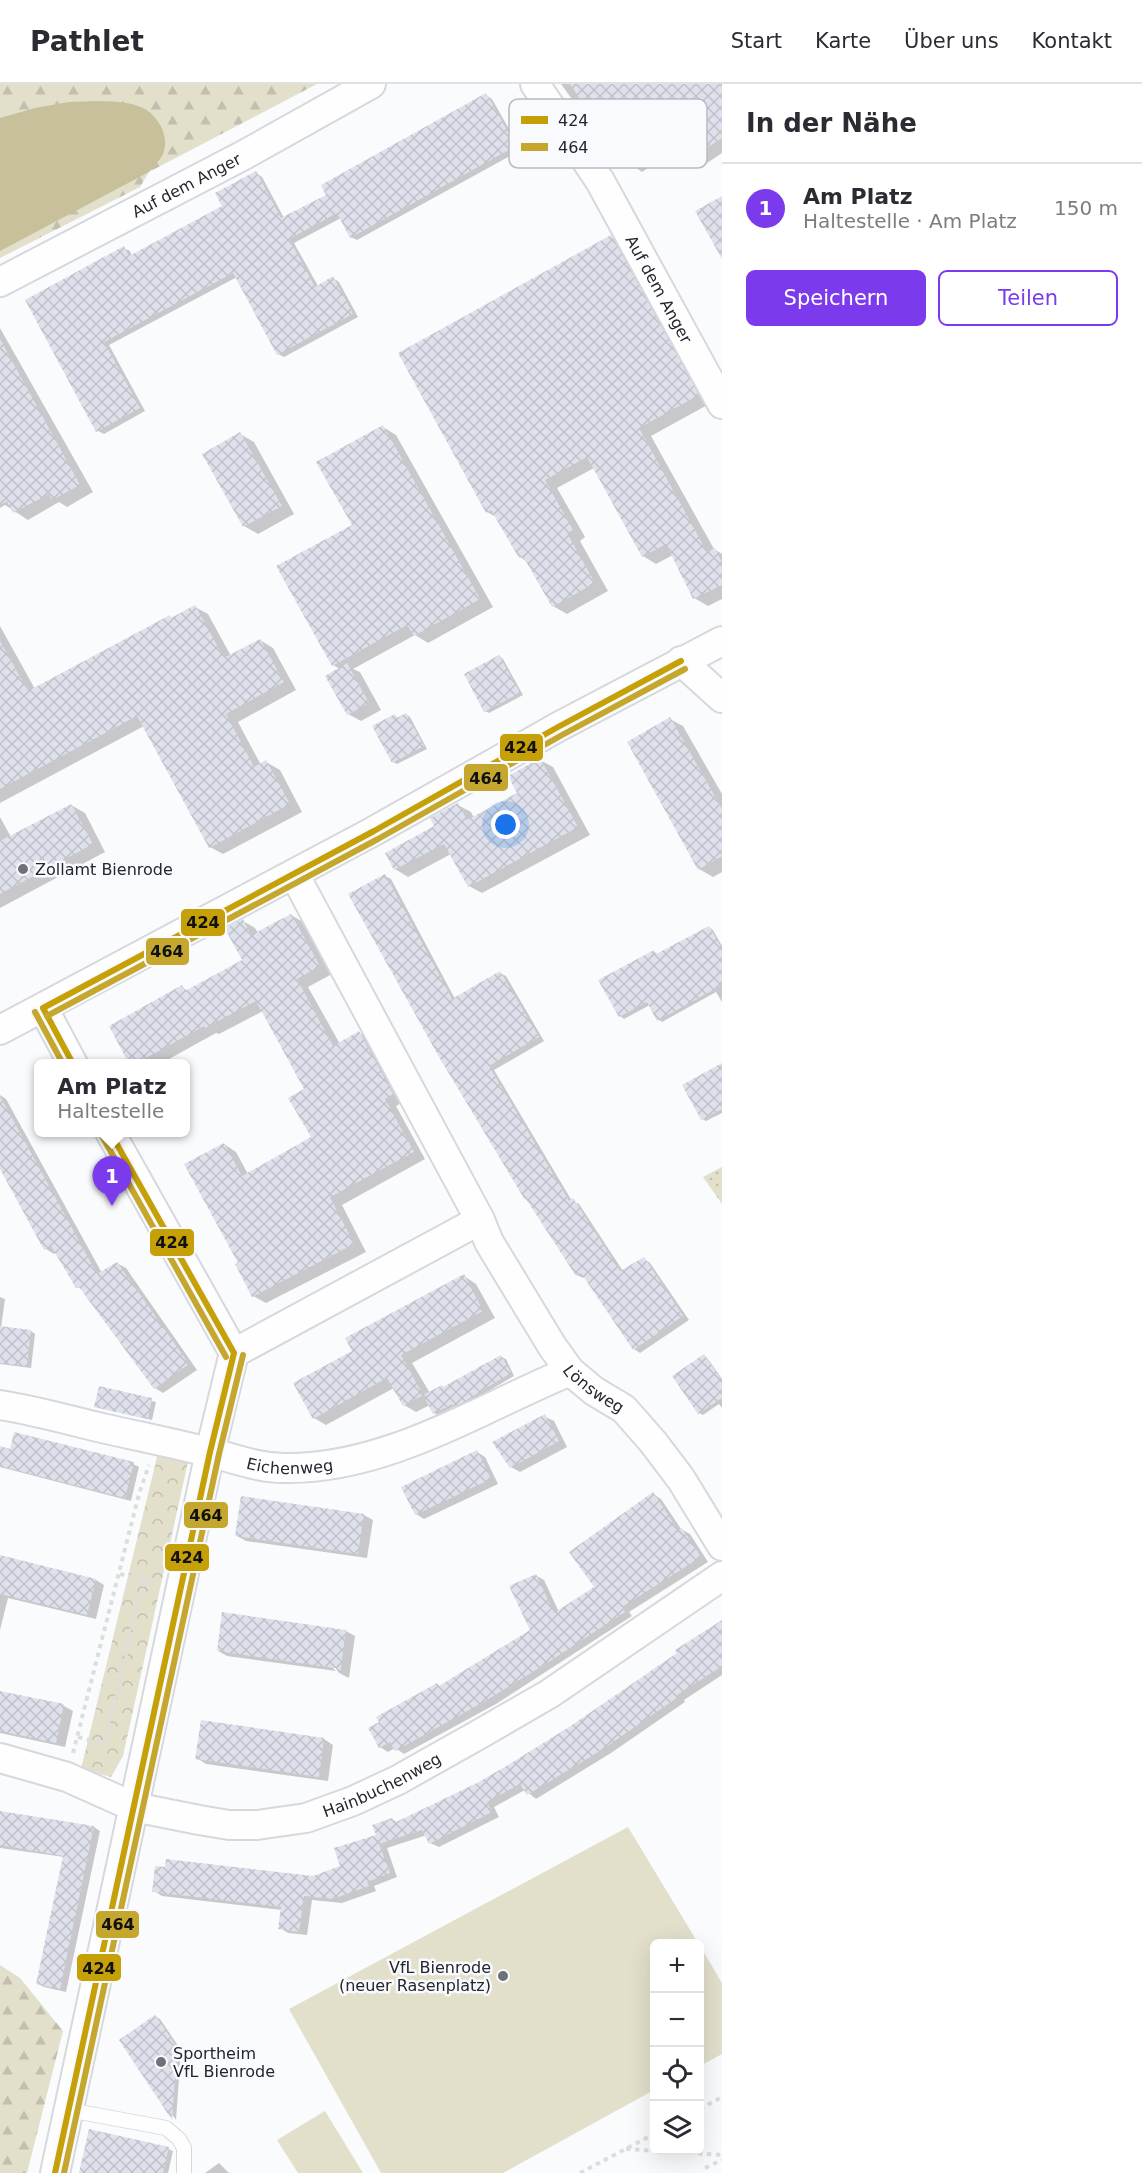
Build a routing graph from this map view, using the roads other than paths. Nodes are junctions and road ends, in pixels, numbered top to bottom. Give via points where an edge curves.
1 (371, 84) edge
2 (535, 84) edge
3 (545, 99) edge
4 (591, 168) edge
5 (0, 282) edge
6 (722, 404) edge
7 (722, 641) edge
8 (681, 661) junction
9 (722, 698) edge
10 (294, 874) junction
11 (43, 1008) junction
12 (0, 1030) edge
13 (70, 1059) edge
14 (113, 1137) edge
15 (480, 1220) junction
16 (234, 1353) junction
17 (570, 1371) junction
18 (0, 1405) edge
19 (210, 1452) junction
20 (722, 1546) edge
21 (722, 1576) edge
22 (0, 1758) edge
23 (134, 1807) junction
24 (69, 2110) junction
25 (55, 2173) edge
26 (184, 2173) edge

1 - 5 street, Auf dem Anger
2 - 3 street, Auf dem Anger
4 - 6 street, Auf dem Anger
7 - 8 street
8 - 9 street
8 - 10 street
10 - 11 street
10 - 15 street, Lönsweg
11 - 12 street
11 - 13 street
14 - 16 street
15 - 16 street
15 - 17 street, Lönsweg via 489,1242
16 - 19 street
17 - 19 street, Eichenweg via 420,1439 371,1456 321,1466 283,1468 246,1464
17 - 20 street, Lönsweg via 624,1409 653,1442
18 - 19 street, Eichenweg
19 - 23 street
21 - 23 street, Hainbuchenweg via 549,1694 398,1780 353,1801 306,1818 257,1825 229,1825
22 - 23 street, Hainbuchenweg via 67,1777
23 - 24 street
24 - 25 street
24 - 26 lane via 166,2128 184,2148

